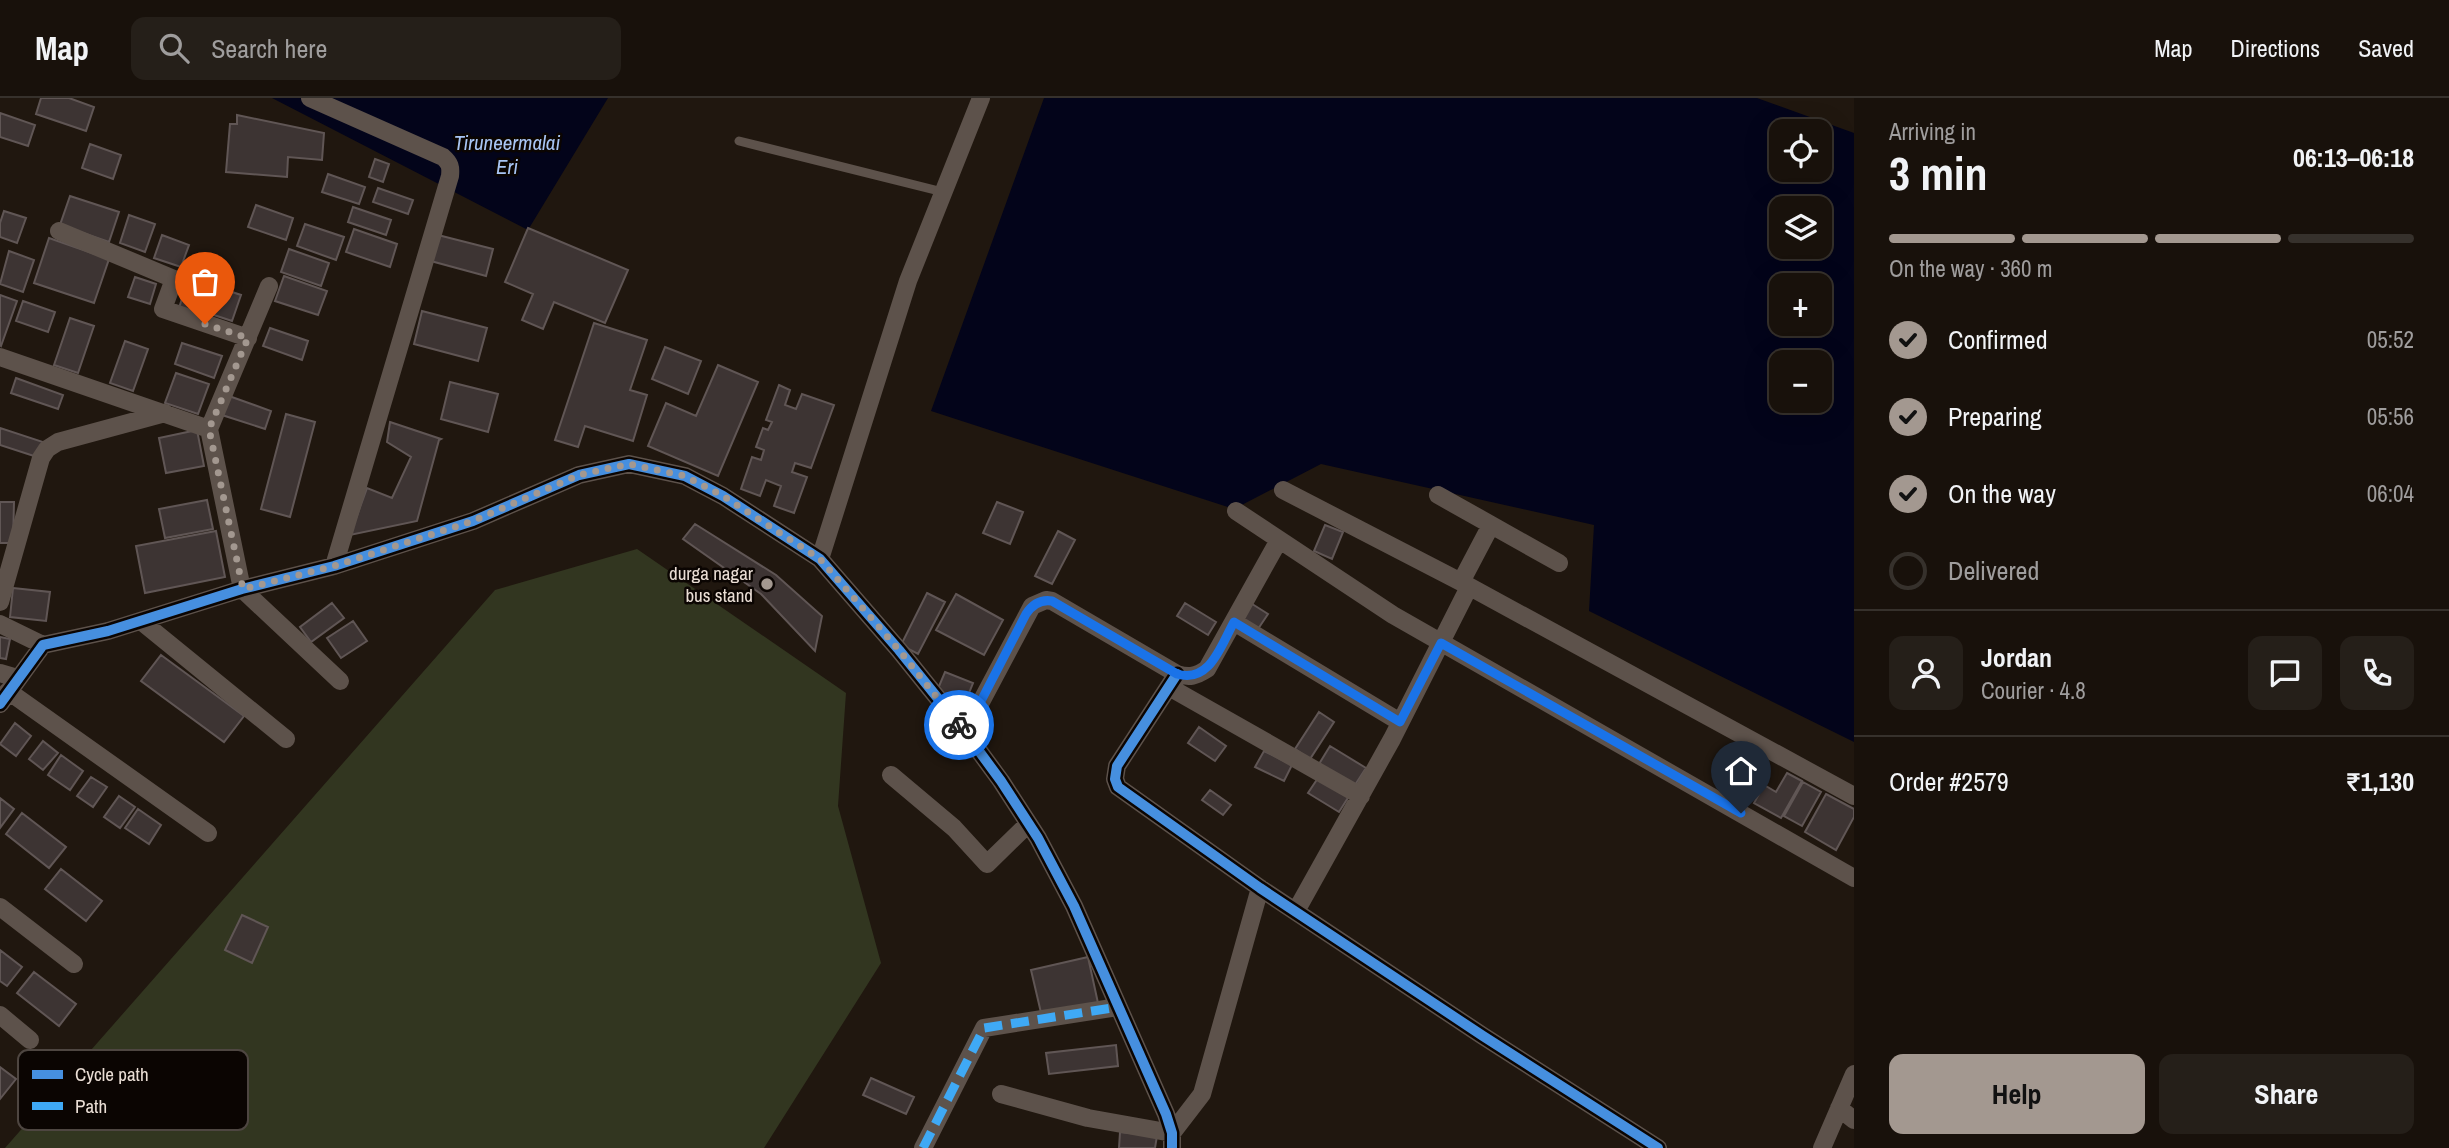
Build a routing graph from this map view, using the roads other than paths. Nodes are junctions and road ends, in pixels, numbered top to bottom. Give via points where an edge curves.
1 (310, 98) edge
2 (981, 98) edge
3 (739, 141) dead end
4 (943, 192) junction
5 (60, 231) dead end
6 (269, 286) dead end
7 (248, 338) junction
8 (0, 357) edge
9 (165, 413) junction
10 (209, 429) junction
11 (1283, 490) dead end
12 (1438, 495) dead end
13 (1236, 511) dead end
14 (1491, 525) junction
15 (1279, 540) junction
16 (820, 559) junction
17 (1559, 563) dead end
18 (334, 566) junction
19 (1465, 584) junction
20 (243, 589) junction
21 (0, 602) edge
22 (141, 621) junction
23 (1234, 622) junction
24 (0, 624) edge
25 (1441, 643) junction
26 (43, 645) junction
27 (340, 681) dead end
28 (1173, 681) junction
29 (6, 687) edge
30 (1400, 722) junction
31 (965, 732) junction
32 (286, 739) dead end
33 (891, 775) dead end
34 (1361, 796) junction
35 (1854, 796) edge
36 (1028, 824) junction
37 (208, 833) dead end
38 (1854, 878) edge
39 (1260, 888) junction
40 (0, 907) edge
41 (1296, 911) junction
42 (74, 964) dead end
43 (1118, 1007) junction
44 (0, 1014) edge
45 (30, 1040) dead end
46 (1854, 1074) edge
47 (1001, 1094) dead end
48 (1839, 1108) junction
49 (1854, 1120) edge
50 (1172, 1140) edge
51 (923, 1148) edge
52 (1658, 1148) edge
53 (1822, 1148) edge

1 - 18 street via 443,157 451,167
2 - 4 street
3 - 4 lane
4 - 16 street via 908,281
5 - 7 street via 174,279 163,309
6 - 7 street
7 - 10 street
8 - 9 street
9 - 10 street
9 - 21 street via 47,449
10 - 20 street
11 - 19 street
12 - 14 street
13 - 15 street
14 - 17 street
14 - 19 street
15 - 23 street
15 - 25 street
16 - 18 street via 685,476 629,464 579,475 473,521
16 - 31 street
18 - 20 street
19 - 25 street
19 - 35 street
20 - 22 street
20 - 27 street
22 - 26 street
22 - 32 street
23 - 28 street via 1207,669
23 - 30 street
24 - 26 street
25 - 30 street
25 - 38 street
26 - 29 street
28 - 31 street via 1046,600 1026,614
28 - 34 street
28 - 39 street via 1117,766 1118,787
29 - 37 street
30 - 34 street
31 - 36 street
33 - 36 street via 954,828 987,864
34 - 41 street
36 - 43 street via 1074,906
39 - 41 street
39 - 50 street via 1202,1094
40 - 42 street
41 - 52 street
43 - 50 street via 1166,1114
43 - 51 street via 984,1028
44 - 45 street
46 - 48 street
47 - 50 street
48 - 49 street
48 - 53 street

